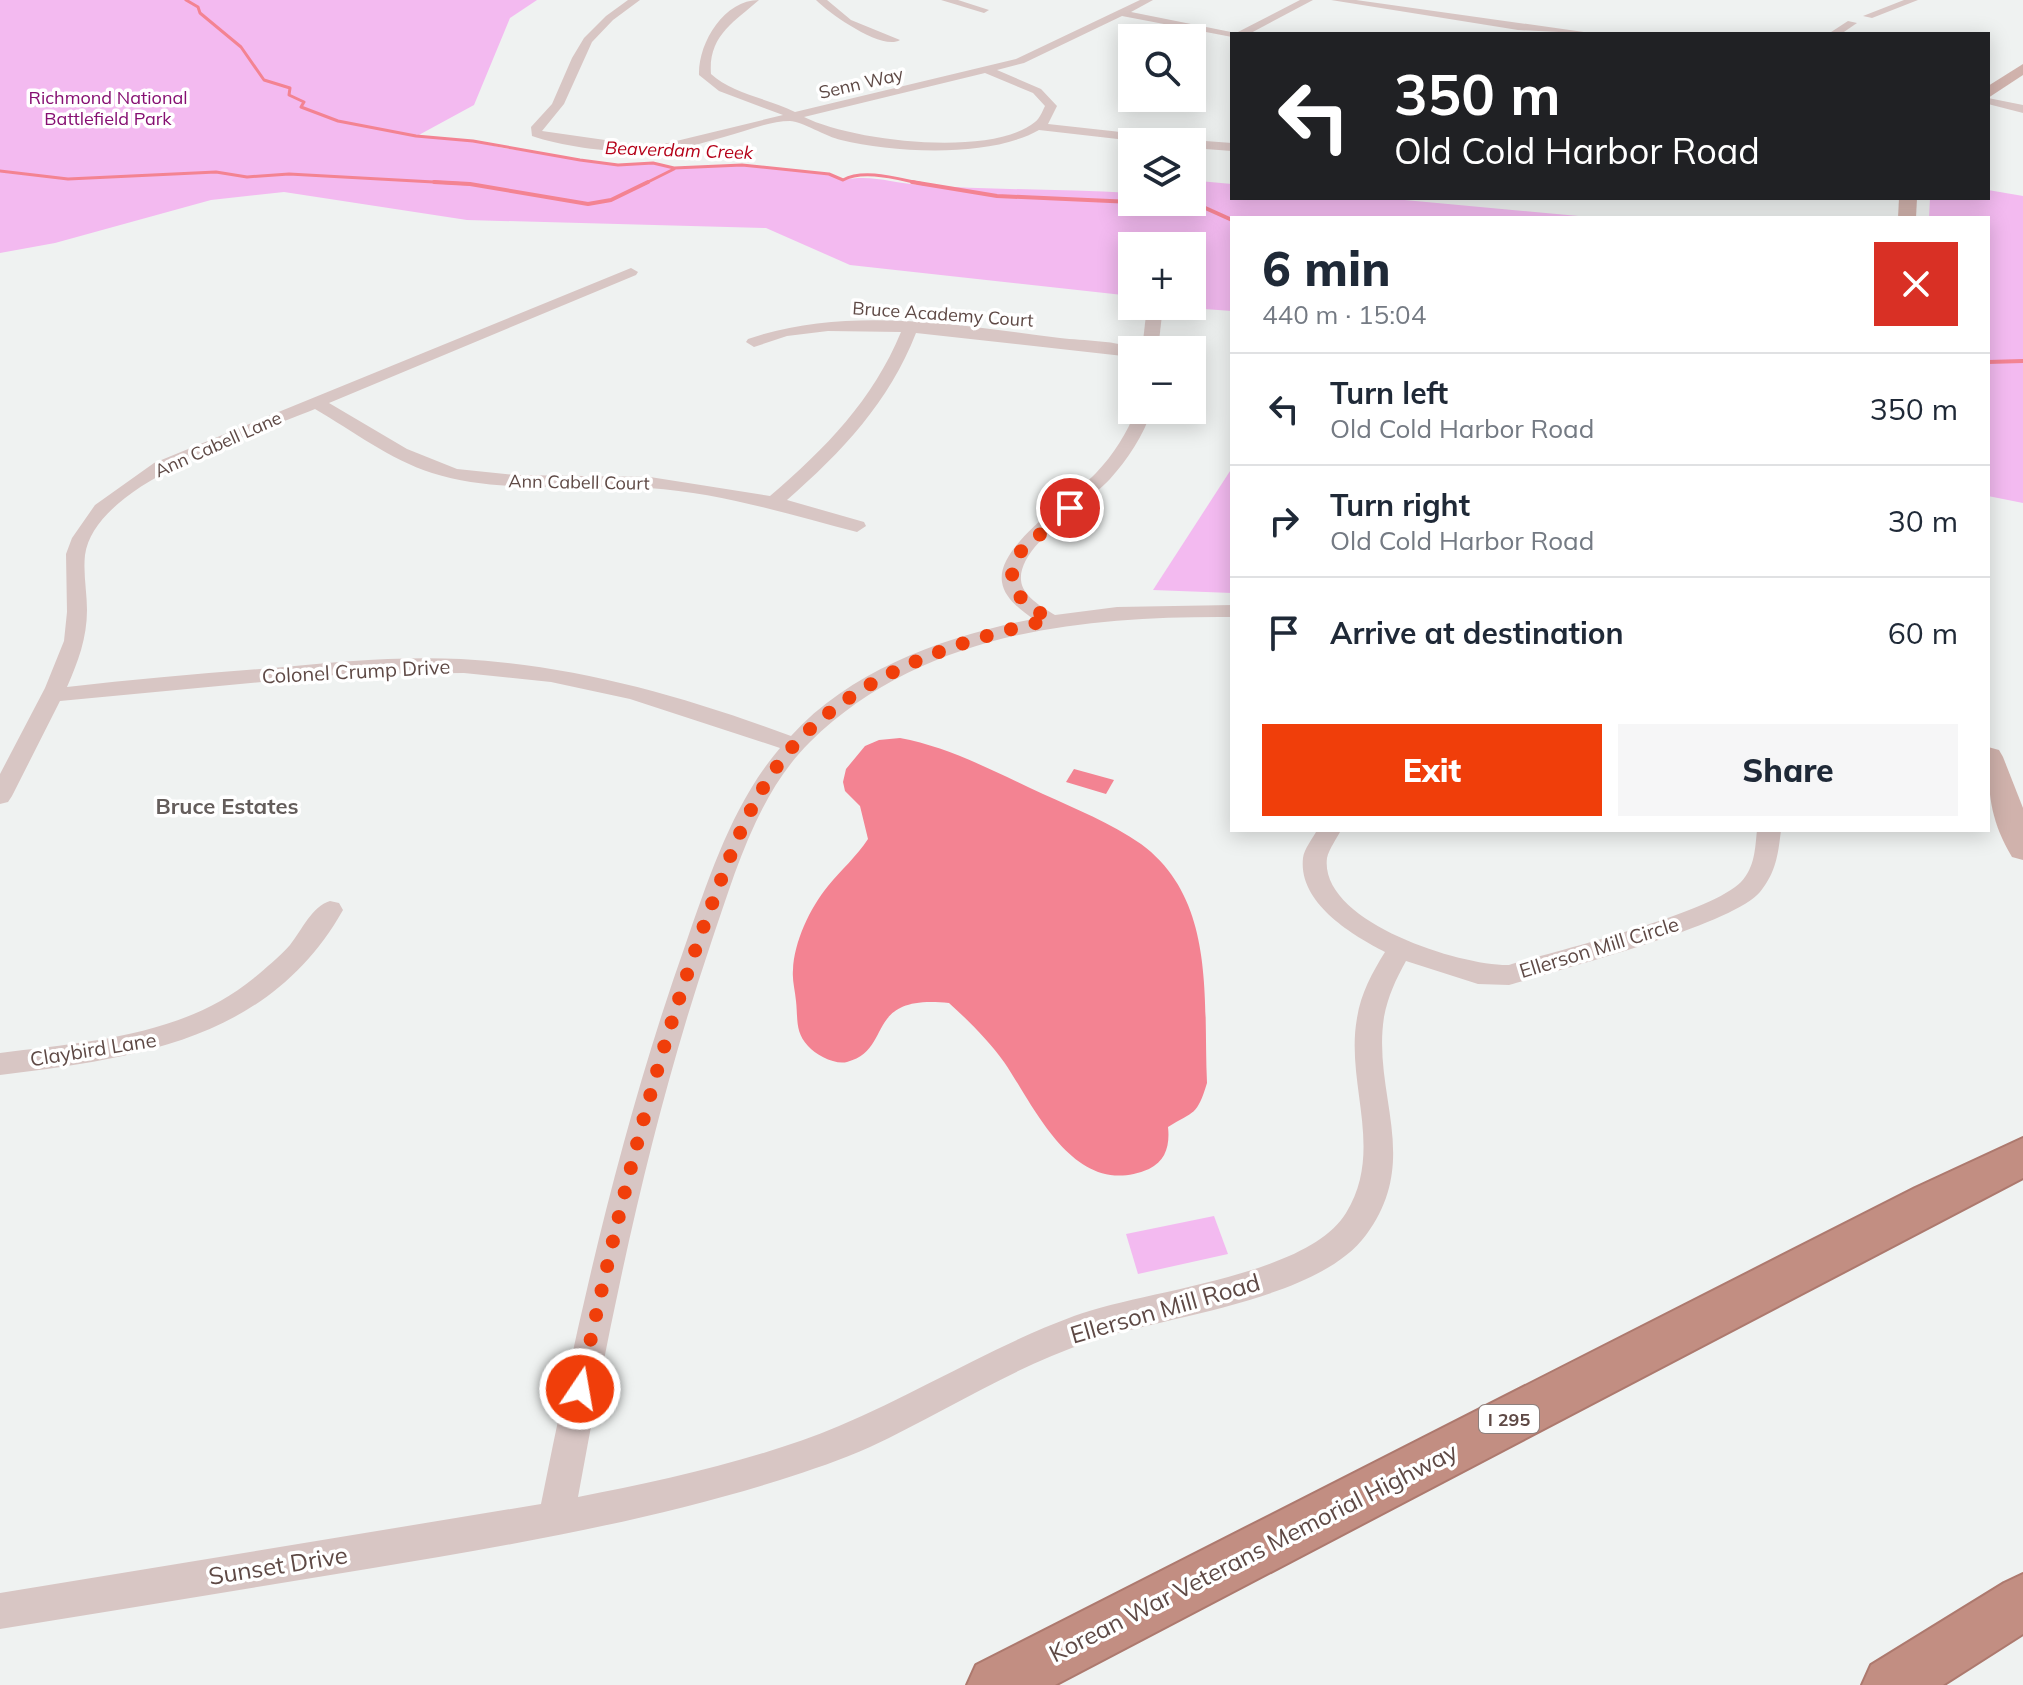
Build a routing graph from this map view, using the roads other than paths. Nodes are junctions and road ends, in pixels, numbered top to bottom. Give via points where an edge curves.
1 (635, 0) edge
2 (754, 0) edge
3 (821, 0) edge
4 (946, 0) edge
5 (1148, 0) edge
6 (1308, 0) edge
7 (1336, 0) edge
8 (1913, 0) edge
9 (984, 10) dead end
10 (1122, 13) junction
11 (1868, 16) dead end
12 (1852, 23) dead end
13 (1245, 32) edge
14 (1568, 32) edge
15 (1836, 32) edge
16 (1230, 34) edge
17 (895, 40) dead end
18 (2023, 68) edge
19 (988, 70) junction
20 (1990, 92) edge
21 (1990, 101) edge
22 (2023, 109) edge
23 (792, 118) junction
24 (1038, 126) junction
25 (1118, 135) edge
26 (1206, 145) edge
27 (1230, 147) edge
28 (631, 272) dead end
29 (910, 330) junction
30 (754, 342) dead end
31 (1118, 351) edge
32 (315, 402) junction
33 (1137, 424) edge
34 (776, 500) junction
35 (857, 526) dead end
36 (1230, 611) edge
37 (1049, 620) junction
38 (52, 695) junction
39 (794, 745) junction
40 (1990, 762) edge
41 (0, 796) edge
42 (1328, 832) edge
43 (1769, 832) edge
44 (2023, 849) edge
45 (330, 910) dead end
46 (1401, 948) junction
47 (0, 1064) edge
48 (2023, 1157) edge
49 (556, 1519) junction
50 (2023, 1602) edge
51 (0, 1611) edge
52 (996, 1685) edge
53 (1891, 1685) edge

1 - 23 street, Senn Way via 586,42 557,109 536,130 547,137 660,149
2 - 23 street via 715,34 703,71 714,84
3 - 17 street via 847,22
4 - 9 street
5 - 10 street, Senn Way
6 - 13 street
7 - 14 street
8 - 11 street
10 - 16 street
10 - 19 street, Senn Way via 1033,57
12 - 15 street
18 - 20 main road
19 - 23 street, Senn Way
19 - 24 street via 1048,101 1050,112
21 - 22 street
23 - 24 street via 844,137 918,146 1000,140
24 - 25 street
26 - 27 street
28 - 32 street, Ann Cabell Lane
29 - 30 street, Bruce Academy Court via 799,328
29 - 31 street, Bruce Academy Court
29 - 34 street via 895,367 867,411
32 - 34 street, Ann Cabell Court via 420,462 454,474 664,483
32 - 38 street, Ann Cabell Lane via 160,467 101,511 75,556 79,616
33 - 37 street via 1120,455 1029,542 1013,565 1012,583 1021,598
34 - 35 street, Ann Cabell Court
36 - 37 street via 1127,611
37 - 39 street via 977,638 906,665 845,701
38 - 39 street, Colonel Crump Drive via 339,668 462,666 644,693
38 - 41 street, Ann Cabell Lane
39 - 49 street via 755,800 731,857 648,1097 613,1233
40 - 44 main road
42 - 46 street, Ellerson Mill Circle via 1315,869 1329,901
43 - 46 street, Ellerson Mill Circle via 1765,866 1750,888 1731,902 1570,958 1509,975 1481,975
45 - 47 street, Claybird Lane via 313,937 264,988 215,1019 152,1042
46 - 49 street, Ellerson Mill Road via 1378,981 1367,1027 1377,1102 1379,1179 1355,1227 1322,1257 1279,1275 1078,1329 832,1446 625,1505
48 - 52 highway, Korean War Veterans Memorial Highway / I 295
49 - 51 street, Sunset Drive
50 - 53 highway

